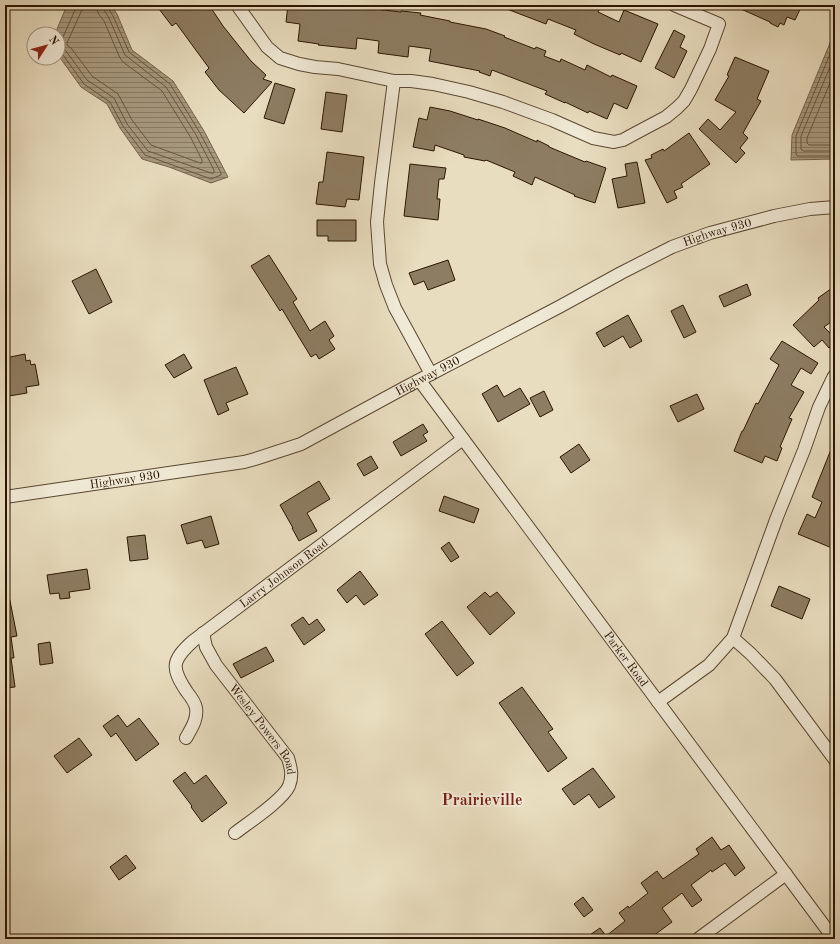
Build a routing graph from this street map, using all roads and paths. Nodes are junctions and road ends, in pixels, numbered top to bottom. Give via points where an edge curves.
1 (237, 5) edge
2 (674, 5) edge
3 (394, 81) junction
4 (835, 207) edge
5 (431, 374) junction
6 (835, 375) edge
7 (418, 381) junction
8 (463, 439) junction
9 (5, 497) edge
10 (204, 633) junction
11 (733, 638) junction
12 (658, 702) junction
13 (186, 738) dead end
14 (835, 760) edge
15 (235, 833) dead end
16 (786, 874) junction
17 (698, 939) edge
18 (834, 939) edge

1 - 3 street via 267,47 280,58 299,64
2 - 3 street via 719,24 710,49 691,90 677,108 666,117 623,140 614,142 593,138 552,120 468,92 433,84
3 - 5 street via 377,222 380,264 395,308
4 - 5 street, Highway 930 via 774,216 672,246
5 - 7 street, Highway 930
6 - 11 street via 819,408
7 - 8 street, Parker Road
7 - 9 street, Highway 930 via 301,444 255,459
8 - 10 street, Larry Johnson Road
8 - 12 street, Parker Road
10 - 13 street, Larry Johnson Road via 182,650 175,664 179,680 194,701 196,709 196,718
10 - 15 street, Wesley Powers Road via 206,647 216,665 288,758 292,772 289,786 279,800
11 - 12 street via 709,665
11 - 14 street via 775,679
12 - 16 street, Parker Road
16 - 17 street
16 - 18 street, Parker Road

